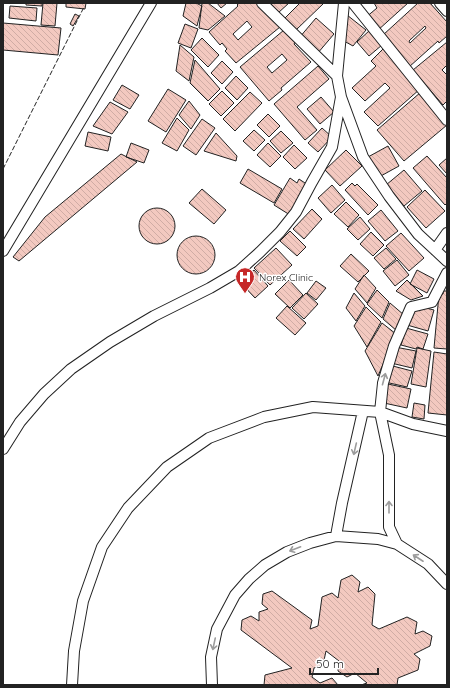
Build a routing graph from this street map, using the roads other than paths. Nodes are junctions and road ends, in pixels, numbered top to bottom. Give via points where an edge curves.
1 (151, 3) edge
2 (262, 3) edge
3 (344, 3) edge
4 (353, 3) edge
5 (440, 3) edge
6 (447, 11) edge
7 (337, 76) junction
8 (341, 97) junction
9 (447, 120) edge
10 (447, 233) edge
11 (435, 250) junction
12 (3, 252) edge
13 (447, 262) edge
14 (447, 273) edge
15 (363, 411) junction
16 (380, 412) junction
17 (447, 431) edge
18 (3, 449) edge
19 (336, 536) junction
20 (397, 544) junction
21 (447, 584) edge
22 (72, 685) edge
23 (212, 685) edge

1 - 12 street
2 - 7 street
3 - 7 street
4 - 9 street
5 - 6 street
7 - 8 street
8 - 11 street via 363,157 393,202 418,234
8 - 18 street via 332,147 296,212 280,232 238,271 154,316 71,369 44,394 20,422
10 - 11 street
11 - 13 street
16 -> 14 street via 383,383 394,346 411,307 432,302
15 - 16 street
15 -> 19 street
15 - 22 street via 313,407 264,417 209,438 167,467 128,508 102,547 83,601 74,651
16 - 17 street via 413,424
20 -> 16 street via 389,527 388,455
19 - 20 street via 378,539
19 -> 23 street via 310,543 282,555 249,579 235,595 217,629 212,657
21 -> 20 street via 428,564

